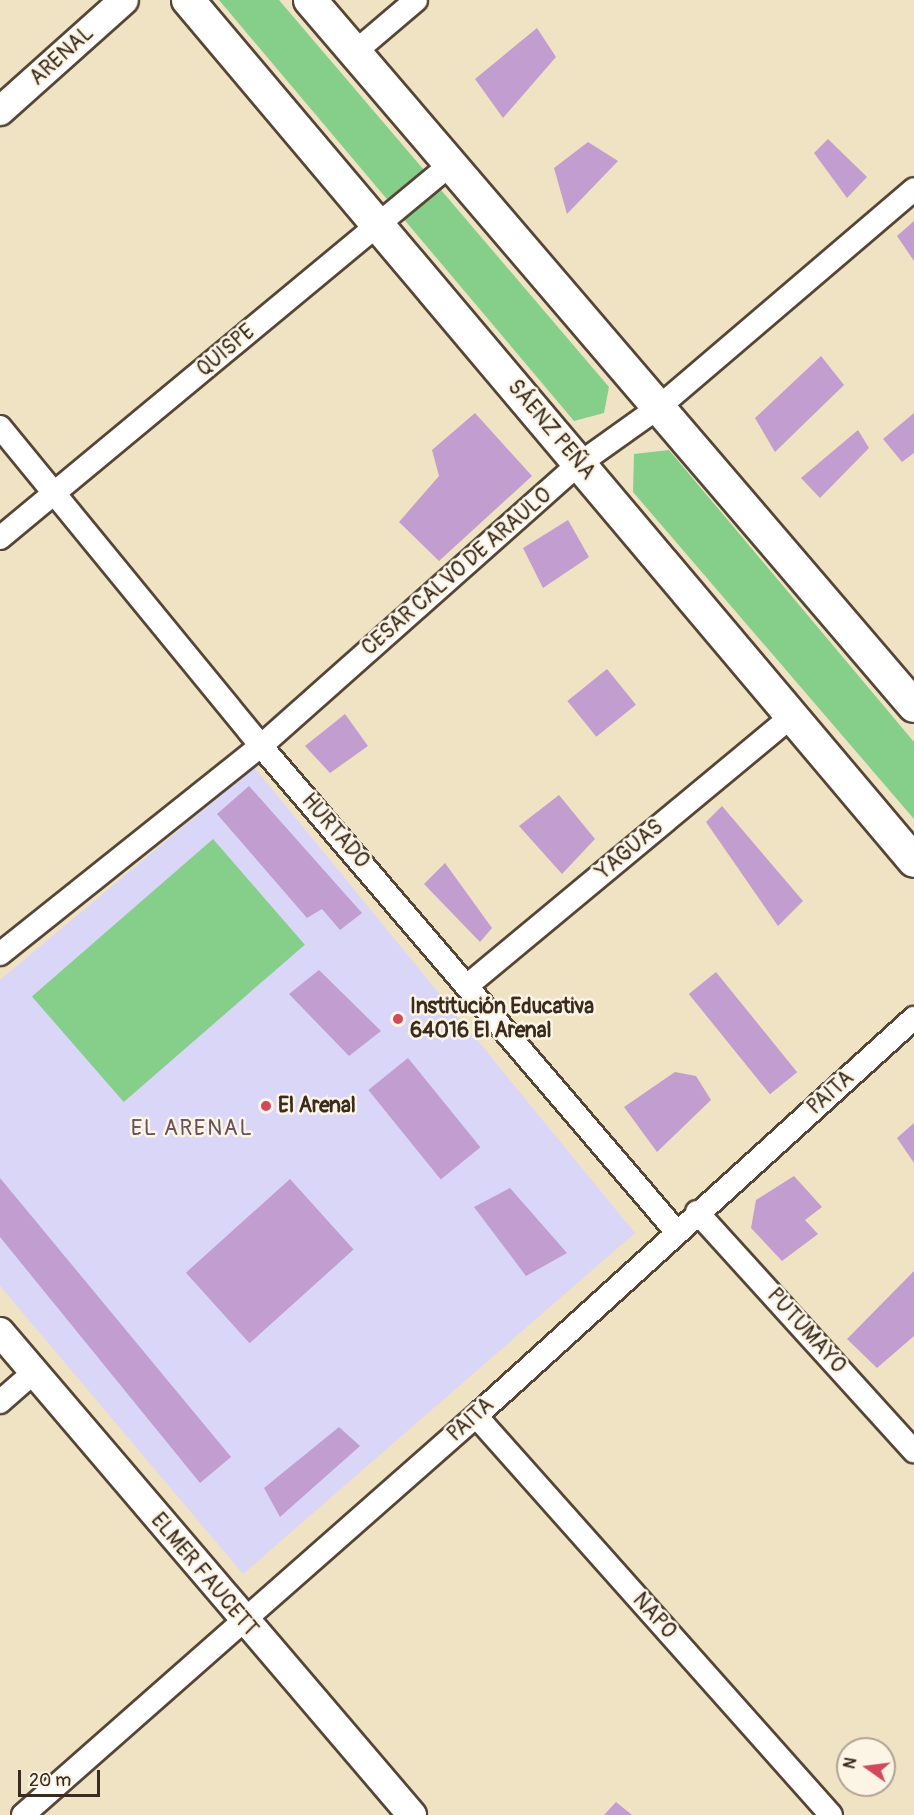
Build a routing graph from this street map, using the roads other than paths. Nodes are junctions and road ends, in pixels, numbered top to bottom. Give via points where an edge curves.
1 (124, 0) edge
2 (188, 0) edge
3 (310, 0) edge
4 (416, 0) edge
5 (355, 52) junction
6 (0, 111) edge
7 (451, 164) junction
8 (914, 189) edge
9 (378, 225) junction
10 (659, 407) junction
11 (0, 428) edge
12 (579, 464) junction
13 (55, 493) junction
14 (0, 538) edge
15 (914, 705) edge
16 (792, 716) junction
17 (261, 746) junction
18 (914, 861) edge
19 (0, 954) edge
20 (468, 984) junction
21 (914, 1018) edge
22 (698, 1212) junction
23 (675, 1230) junction
24 (0, 1332) edge
25 (33, 1373) junction
26 (0, 1401) edge
27 (476, 1416) junction
28 (914, 1450) edge
29 (241, 1620) junction
30 (23, 1815) edge
31 (412, 1815) edge
32 (831, 1815) edge

1 - 6 street, ARENAL
2 - 9 main road, SÁENZ PEÑA
3 - 5 main road
4 - 5 street
5 - 7 main road
7 - 9 street, QUISPE
7 - 10 main road
8 - 10 street, CESAR CALVO DE ARAULO
9 - 12 main road, SÁENZ PEÑA
9 - 13 street, QUISPE
10 - 12 street, CESAR CALVO DE ARAULO
10 - 15 main road
11 - 13 street, HURTADO
12 - 16 main road, SÁENZ PEÑA
12 - 17 street, CESAR CALVO DE ARAULO
13 - 14 street, QUISPE
13 - 17 street, HURTADO
16 - 18 main road, SÁENZ PEÑA
16 - 20 street, YAGUAS
17 - 19 street, CESAR CALVO DE ARAULO
17 - 20 street, HURTADO
20 - 23 street, HURTADO
21 - 22 street, PAITA
22 - 23 street, PAITA
22 - 28 street, PUTUMAYO
23 - 27 street, PAITA
24 - 25 street, ELMER FAUCETT
25 - 26 street
25 - 29 street, ELMER FAUCETT
27 - 29 street, PAITA
27 - 32 street, NAPO
29 - 30 street, PAITA
29 - 31 street, ELMER FAUCETT

